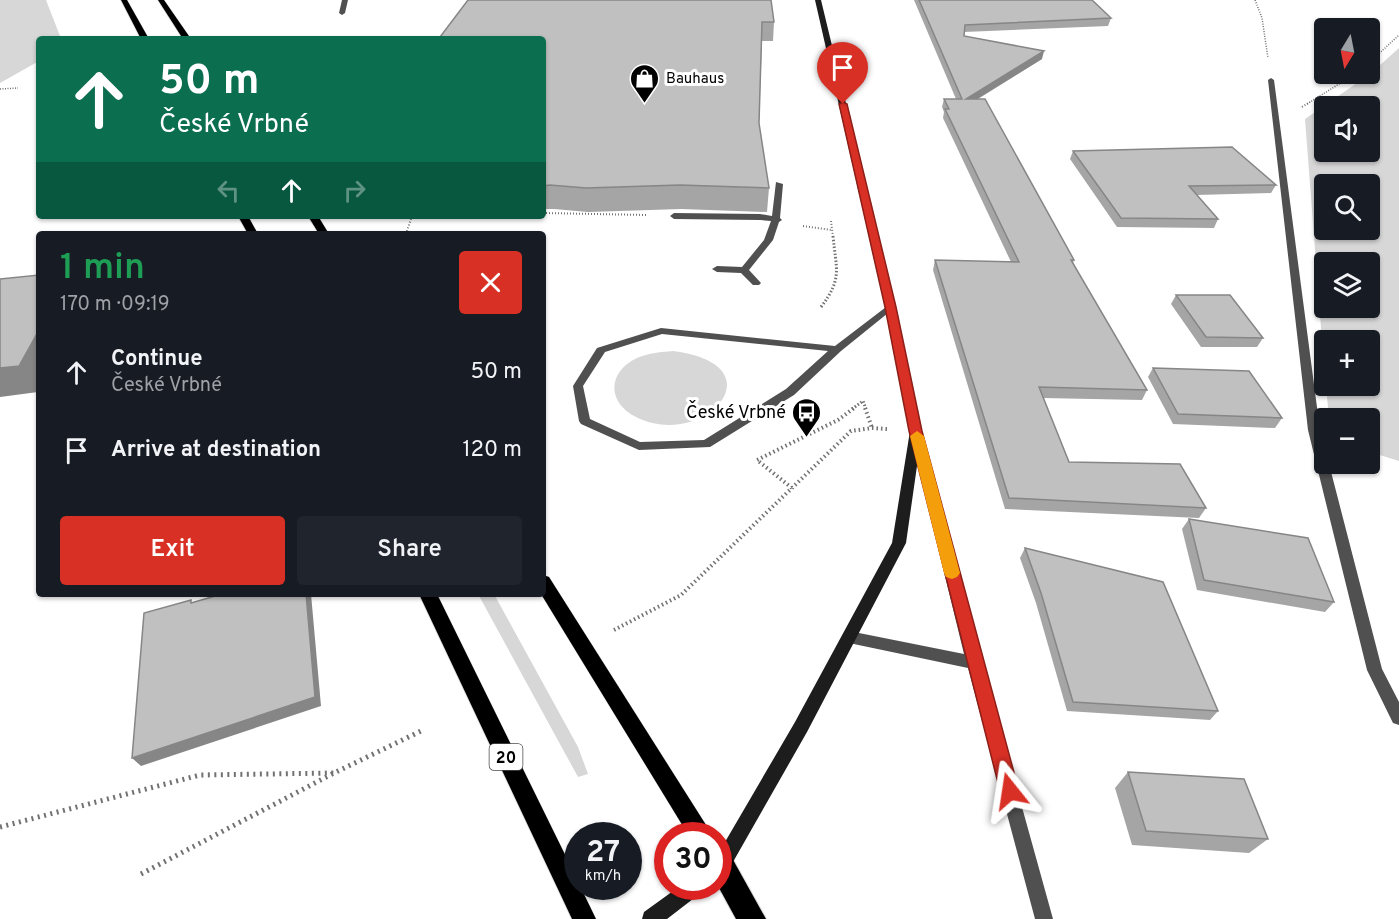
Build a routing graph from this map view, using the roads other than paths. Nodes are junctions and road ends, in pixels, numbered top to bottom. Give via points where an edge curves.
1 (124, 0) edge
2 (161, 0) edge
3 (345, 0) edge
4 (818, 0) edge
5 (342, 13) dead end
6 (143, 36) edge
7 (185, 36) edge
8 (1271, 80) road end
9 (779, 184) dead end
10 (674, 216) edge
11 (778, 220) junction
12 (717, 269) dead end
13 (744, 270) junction
14 (756, 283) dead end
15 (890, 307) junction
16 (837, 349) junction
17 (916, 431) junction
18 (546, 587) edge
19 (429, 597) edge
20 (849, 637) junction
21 (975, 663) junction
22 (1399, 718) edge
23 (693, 822) edge
24 (732, 846) edge
25 (732, 886) edge
26 (677, 900) edge
27 (584, 919) edge
28 (651, 919) edge
29 (752, 919) edge
30 (1044, 919) edge

1 - 6 main road
2 - 7 main road
3 - 5 street
4 - 15 street
8 - 22 street via 1314,430 1375,670
9 - 11 street
10 - 11 street
11 - 13 street via 762,251
12 - 13 street
13 - 14 street
15 - 16 street
15 - 17 street
16 - 16 street via 661,331 601,350 578,386 585,421 639,446 706,444 790,392
17 - 20 street via 899,543
17 - 21 street
18 - 23 main road
19 - 27 main road, 20
20 - 21 street
20 - 24 street
21 - 30 street
25 - 29 highway
26 - 28 street

